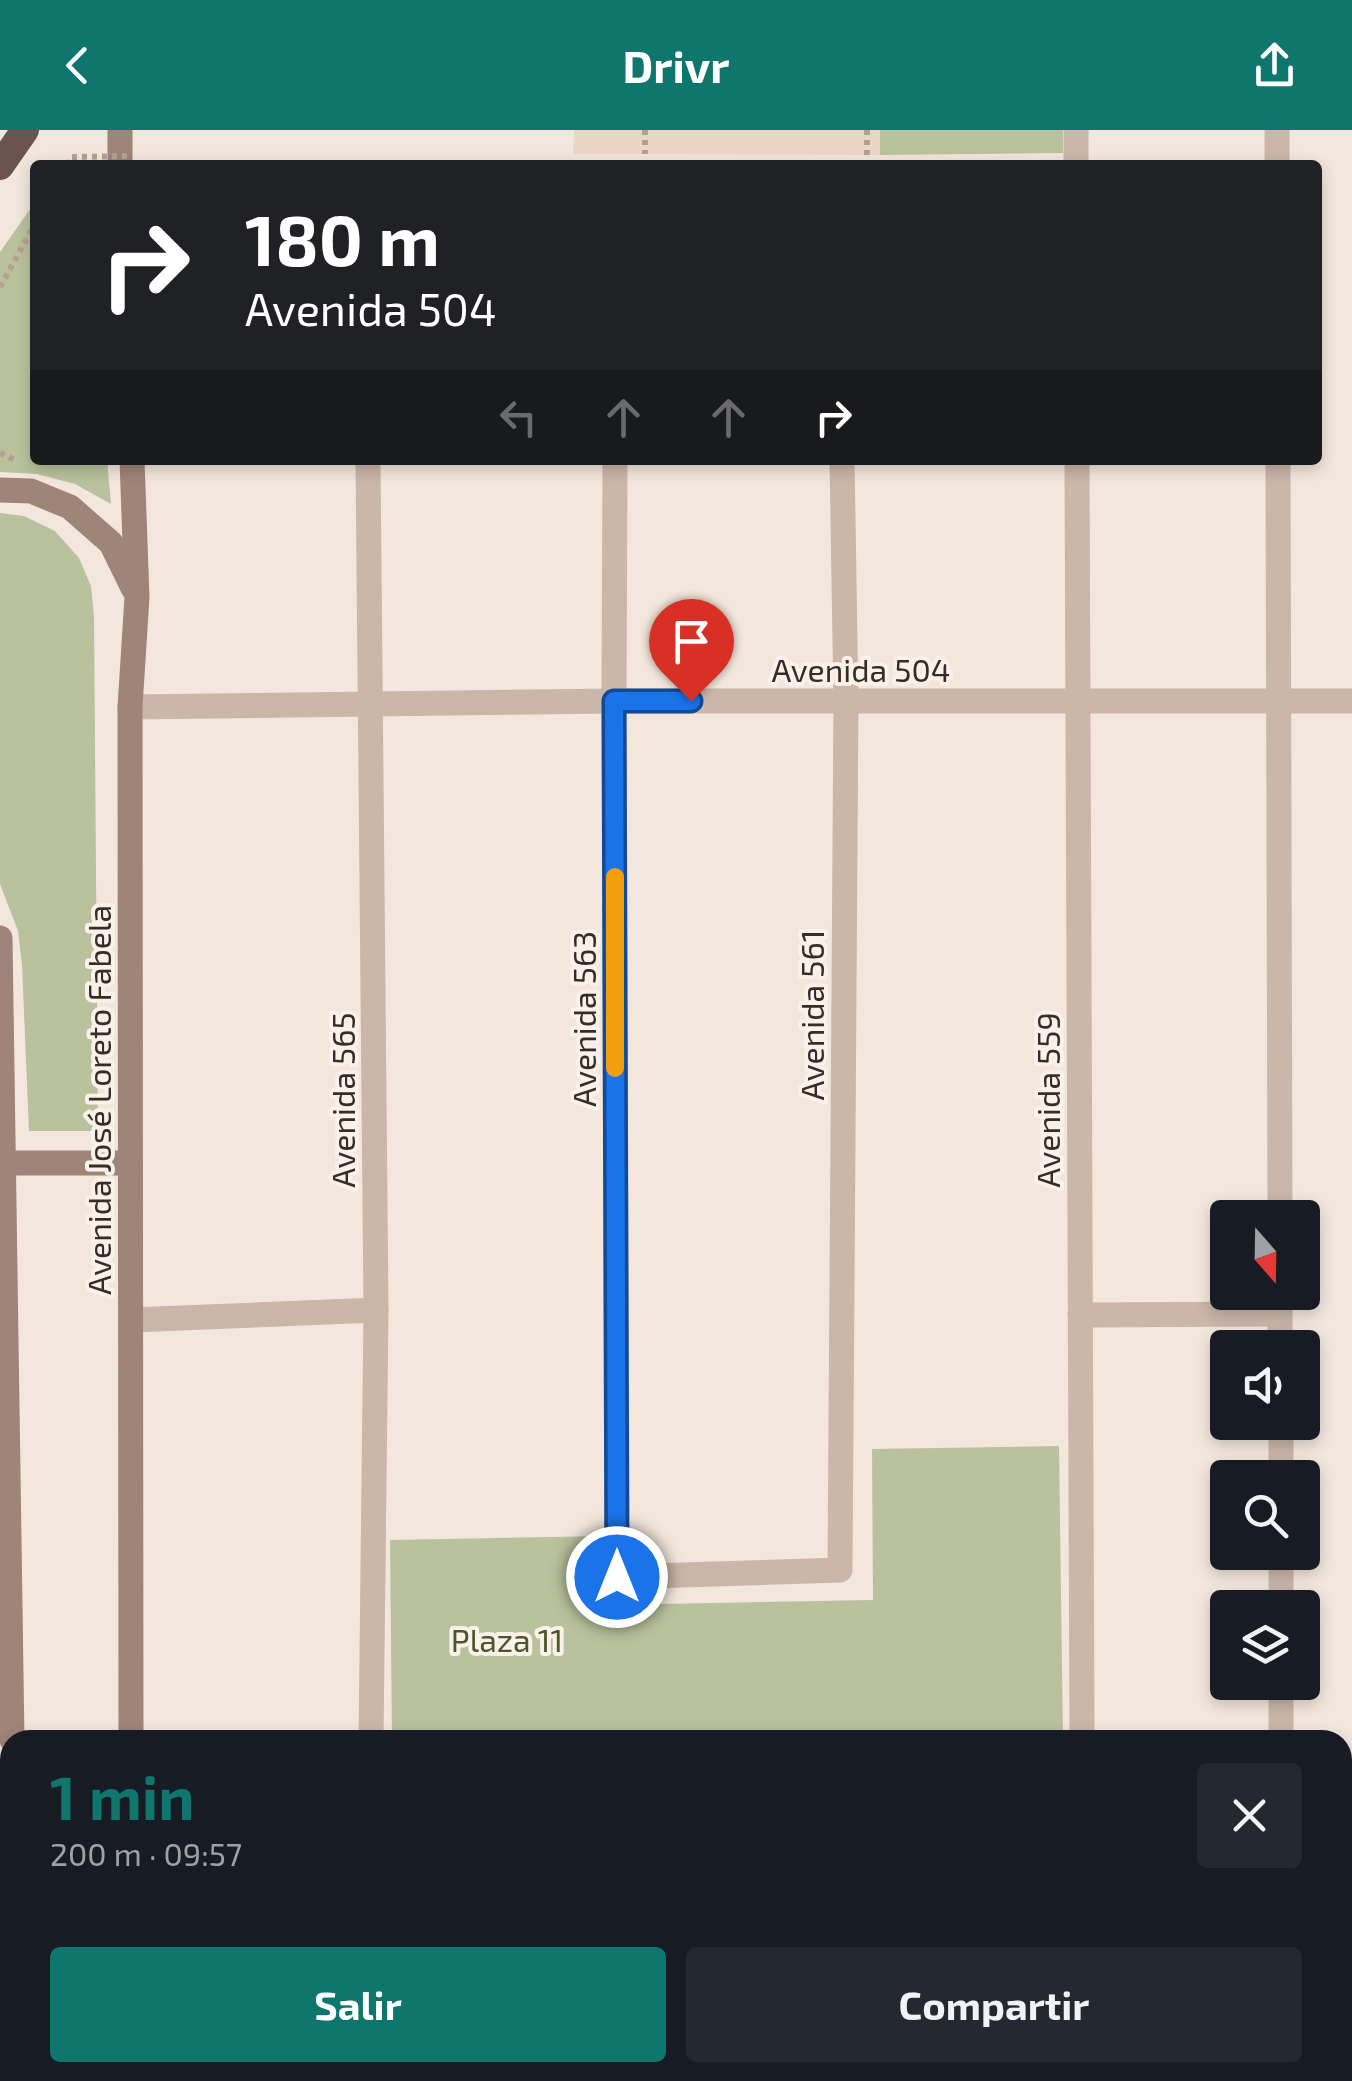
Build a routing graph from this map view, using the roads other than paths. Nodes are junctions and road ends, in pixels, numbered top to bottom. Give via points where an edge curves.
1 (25, 130) edge
2 (120, 130) edge
3 (1076, 130) edge
4 (1277, 130) edge
5 (126, 160) edge
6 (1076, 160) edge
7 (1277, 160) edge
8 (0, 166) edge
9 (132, 465) edge
10 (368, 465) edge
11 (615, 465) edge
12 (842, 465) edge
13 (1077, 465) edge
14 (1278, 465) edge
15 (0, 490) edge
16 (137, 597) junction
17 (1078, 700) junction
18 (614, 701) junction
19 (1352, 701) edge
20 (846, 702) junction
21 (372, 703) junction
22 (1278, 703) junction
23 (130, 708) junction
24 (0, 939) edge
25 (2, 1163) junction
26 (130, 1163) junction
27 (1280, 1200) edge
28 (1210, 1307) edge
29 (376, 1310) junction
30 (1080, 1315) junction
31 (132, 1320) junction
32 (840, 1570) joint
33 (1281, 1700) edge
34 (12, 1730) edge
35 (132, 1730) edge
36 (371, 1730) edge
37 (1082, 1730) edge
38 (1281, 1730) edge

1 - 8 highway
2 - 5 main road
3 - 6 street
4 - 7 street
9 - 16 main road, Avenida José Loreto Fabela
10 - 21 street, Avenida 565
11 - 18 street, Avenida 563
12 - 20 street, Avenida 561
13 - 17 street, Avenida 559
14 - 22 street
15 - 16 main road via 31,491 70,507 110,543
16 - 23 main road, Avenida José Loreto Fabela
17 - 20 street, Avenida 504
17 - 22 street, Avenida 504
17 - 30 street, Avenida 559
18 - 20 street, Avenida 504
18 - 21 street, Avenida 504
18 - 32 street, Avenida 563 via 617,1577
19 - 22 street, Avenida 504
20 - 32 street, Avenida 561
21 - 23 street, Avenida 504
21 - 29 street, Avenida 565
22 - 27 street
23 - 26 main road, Avenida José Loreto Fabela
24 - 25 main road
25 - 26 main road
25 - 34 main road
26 - 31 main road, Avenida José Loreto Fabela
28 - 30 street
29 - 31 street
29 - 36 street, Avenida 565
30 - 37 street, Avenida 559
31 - 35 main road, Avenida José Loreto Fabela
33 - 38 street

